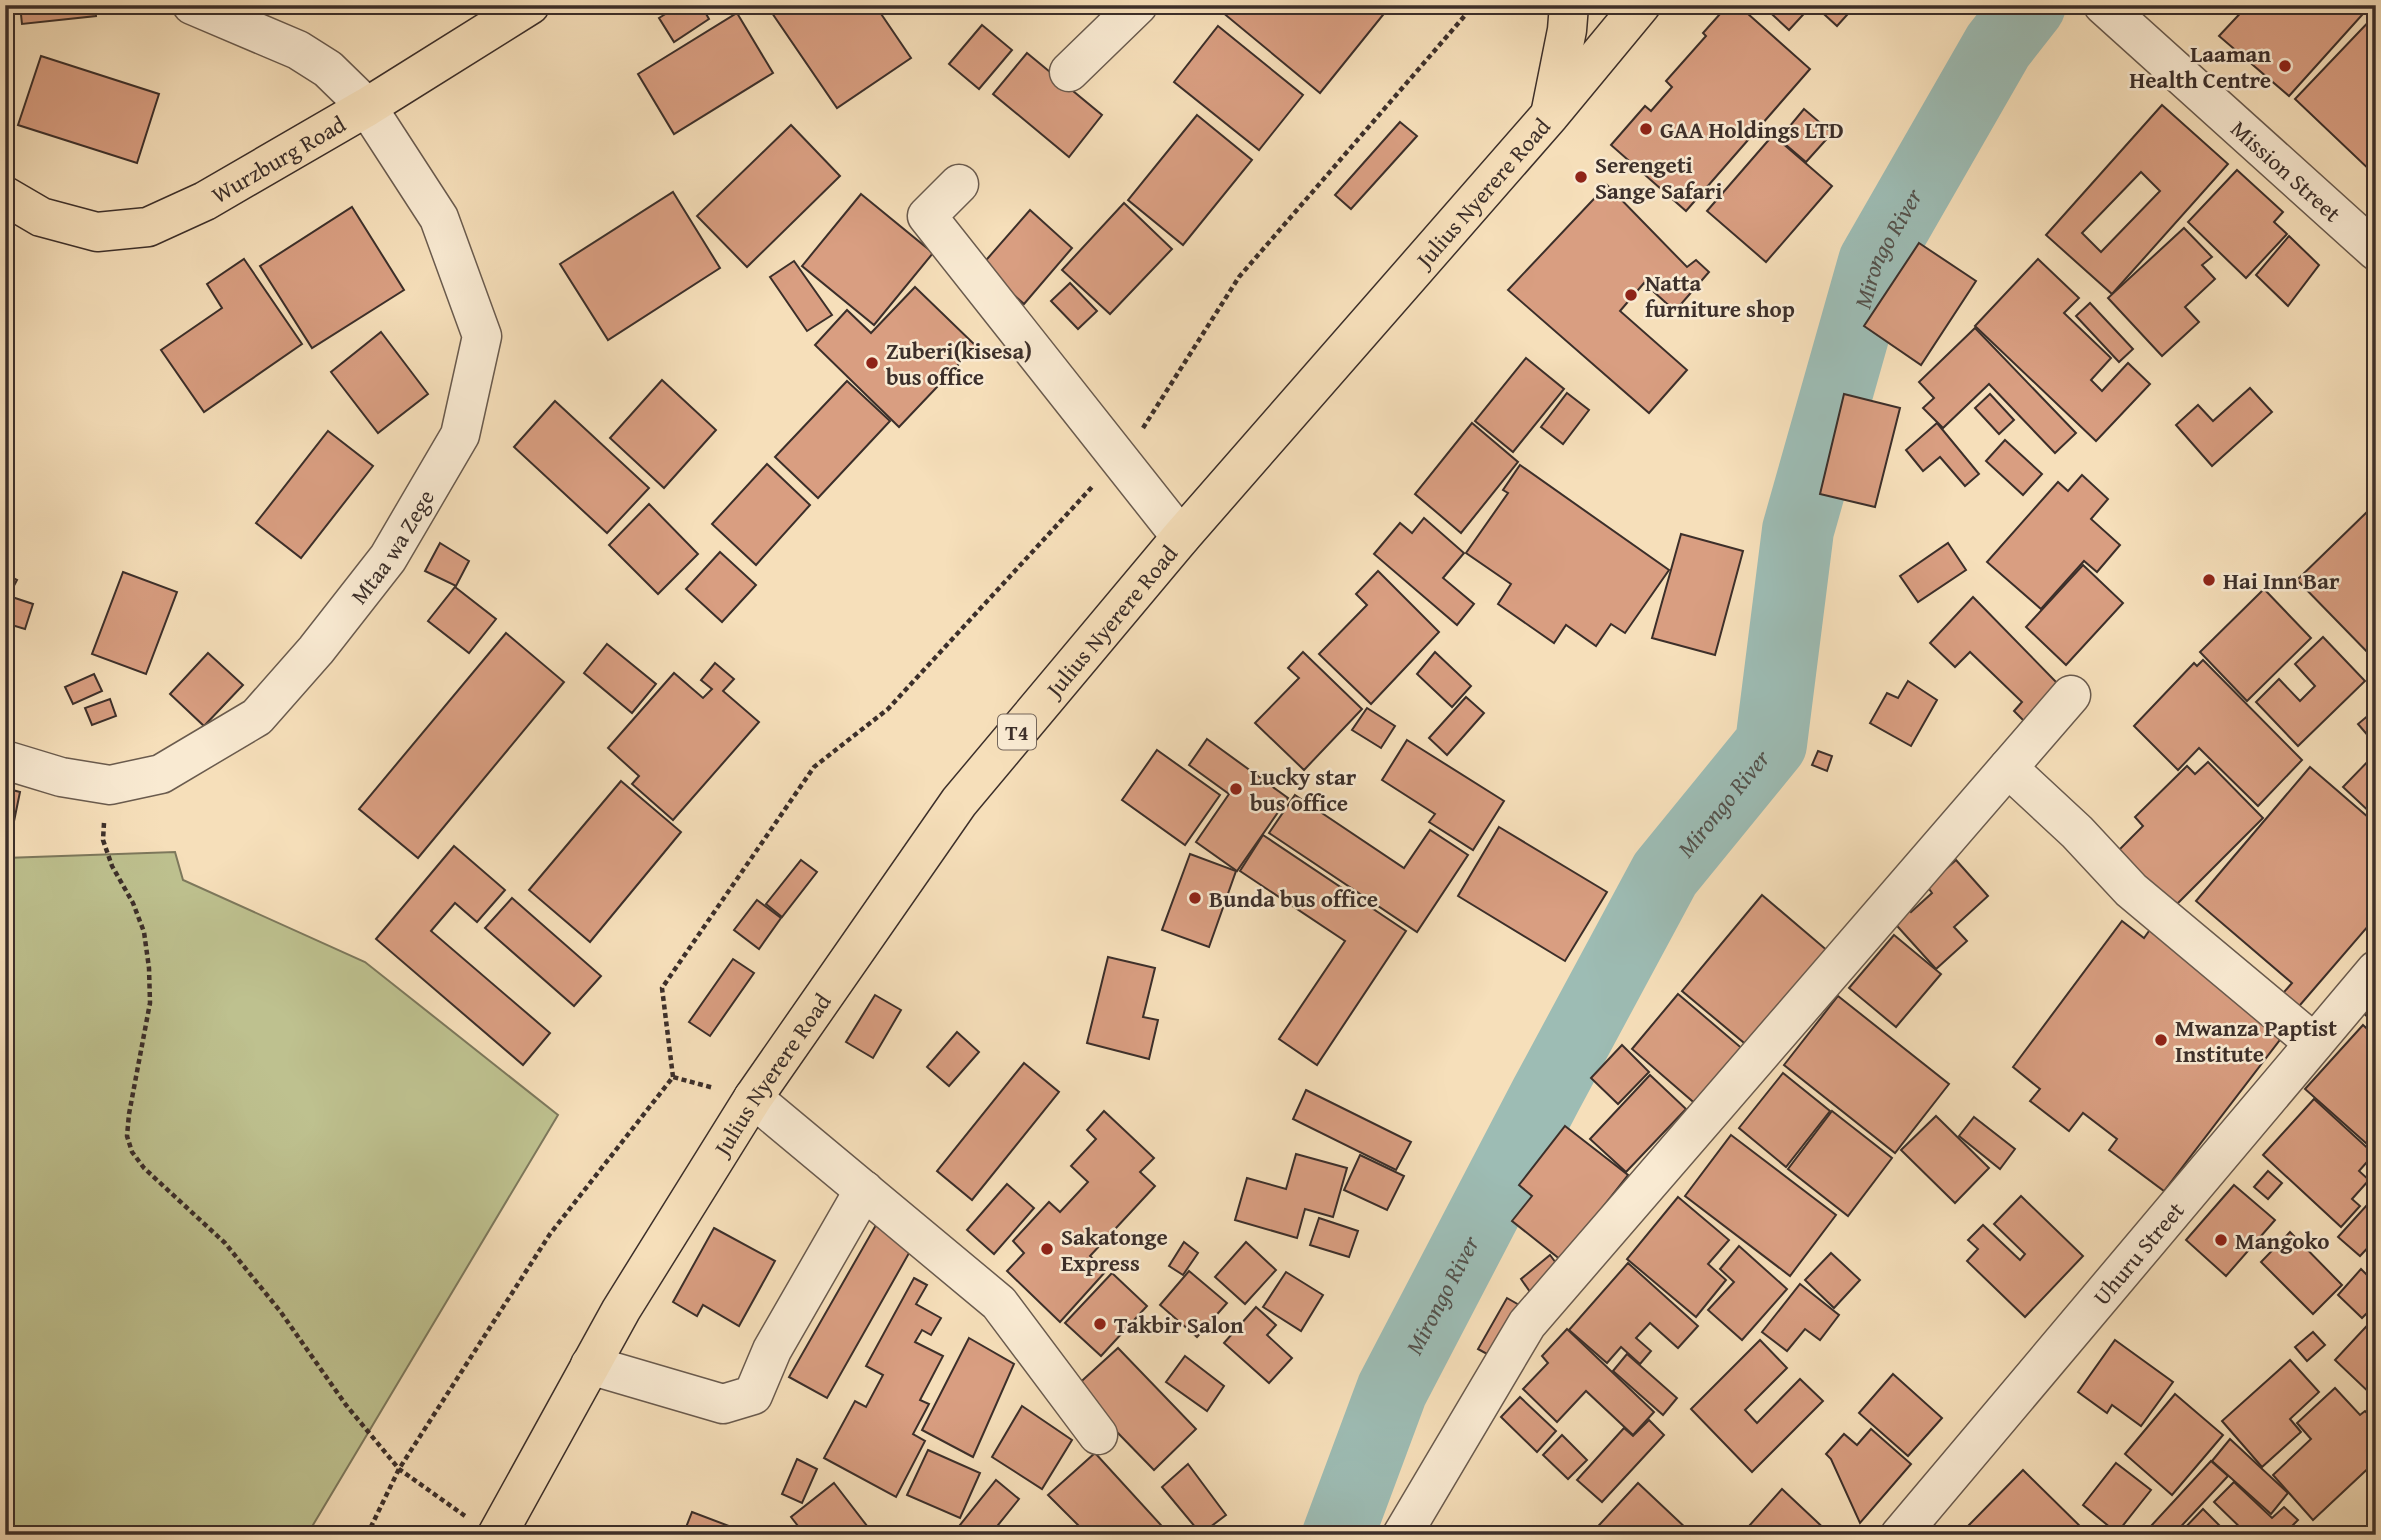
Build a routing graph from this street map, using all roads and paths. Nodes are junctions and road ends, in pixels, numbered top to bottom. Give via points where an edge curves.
1 (192, 5) edge
2 (530, 5) edge
3 (1138, 5) edge
4 (1474, 5) edge
5 (1569, 5) edge
6 (1641, 5) edge
7 (2110, 11) edge
8 (1069, 72) dead end
9 (367, 107) junction
10 (1550, 115) junction
11 (959, 184) dead end
12 (5, 196) edge
13 (2376, 251) edge
14 (1119, 458) junction
15 (1181, 537) junction
16 (2071, 695) dead end
17 (5, 760) edge
18 (2008, 768) junction
19 (110, 785) junction
20 (2376, 970) edge
21 (2314, 1043) junction
22 (673, 1077) junction
23 (753, 1098) junction
24 (864, 1190) junction
25 (590, 1365) junction
26 (1098, 1435) dead end
27 (399, 1469) junction
28 (486, 1529) edge
29 (367, 1535) edge
30 (1402, 1535) edge
31 (1900, 1535) edge

1 - 9 street, Mtaa wa Zege via 298,50 328,69
2 - 9 main road, Wurzburg Road
3 - 8 street
4 - 14 path via 1239,277 1149,420
5 - 10 main road
6 - 10 main road, Julius Nyerere Road / T4
7 - 13 street, Mission Street
9 - 12 main road, Wurzburg Road via 205,201 148,227 97,232 41,217
9 - 19 street, Mtaa wa Zege via 439,218 482,336 460,435 388,558 257,717 161,775
10 - 15 main road, Julius Nyerere Road / T4
11 - 14 street via 927,216
14 - 15 street
14 - 22 path via 888,709 814,767 662,988
15 - 23 main road, Julius Nyerere Road / T4 via 959,802
16 - 18 street
17 - 19 street, Mtaa wa Zege via 61,777
18 - 21 street via 2131,890
18 - 30 street via 1527,1324
19 - 27 path via 103,840 144,932 149,968 150,1003 129,1114 127,1136 132,1152 225,1243
20 - 21 street, Uhuru Street
21 - 31 street, Uhuru Street
22 - 23 path
22 - 27 path via 550,1234
23 - 24 street
23 - 25 main road, Julius Nyerere Road / T4
24 - 25 street via 772,1350 753,1395 723,1404
24 - 26 street via 999,1303
25 - 28 main road, Julius Nyerere Road / T4
27 - 28 path
27 - 29 path

